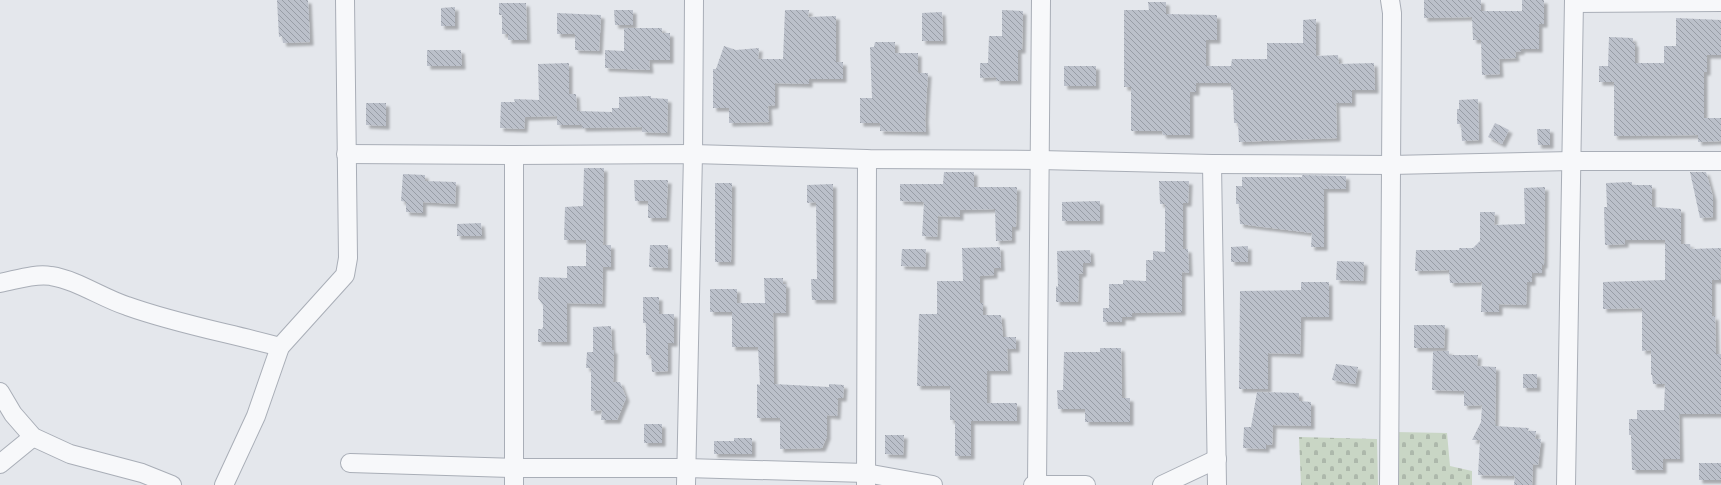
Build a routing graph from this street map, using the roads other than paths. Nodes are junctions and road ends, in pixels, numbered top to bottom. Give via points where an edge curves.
1 (344, 0) edge
2 (694, 0) edge
3 (1041, 0) edge
4 (1390, 0) edge
5 (1574, 2) edge
6 (1721, 2) edge
7 (346, 154) junction
8 (693, 154) junction
9 (514, 155) junction
10 (867, 159) junction
11 (1040, 160) junction
12 (1572, 161) junction
13 (1721, 161) edge
14 (1212, 164) junction
15 (1391, 165) junction
16 (0, 283) edge
17 (280, 346) junction
18 (0, 392) edge
19 (33, 437) junction
20 (1217, 459) junction
21 (350, 463) dead end
22 (0, 464) edge
23 (514, 476) edge
24 (686, 477) edge
25 (866, 479) edge
26 (172, 485) edge
27 (224, 485) edge
28 (933, 485) edge
29 (1036, 485) edge
30 (1086, 485) edge
31 (1162, 485) edge
32 (1217, 485) edge
33 (1389, 485) edge
34 (1566, 485) edge

1 - 7 street
2 - 8 street
3 - 11 street
4 - 15 street
5 - 6 street
5 - 12 street
7 - 9 street
7 - 17 street via 346,275
8 - 9 street
8 - 10 street
8 - 24 street
9 - 23 street
10 - 11 street
10 - 25 street
11 - 14 street
11 - 29 street
12 - 13 street
12 - 15 street
12 - 34 street
14 - 15 street
14 - 20 street
15 - 33 street
16 - 17 street via 27,277 50,276 163,318
17 - 27 street via 256,416
18 - 19 street via 13,414
19 - 22 street
19 - 26 street via 70,454 142,473
20 - 31 street
20 - 32 street
21 - 23 street
23 - 24 street
24 - 25 street
25 - 28 street
29 - 30 street

